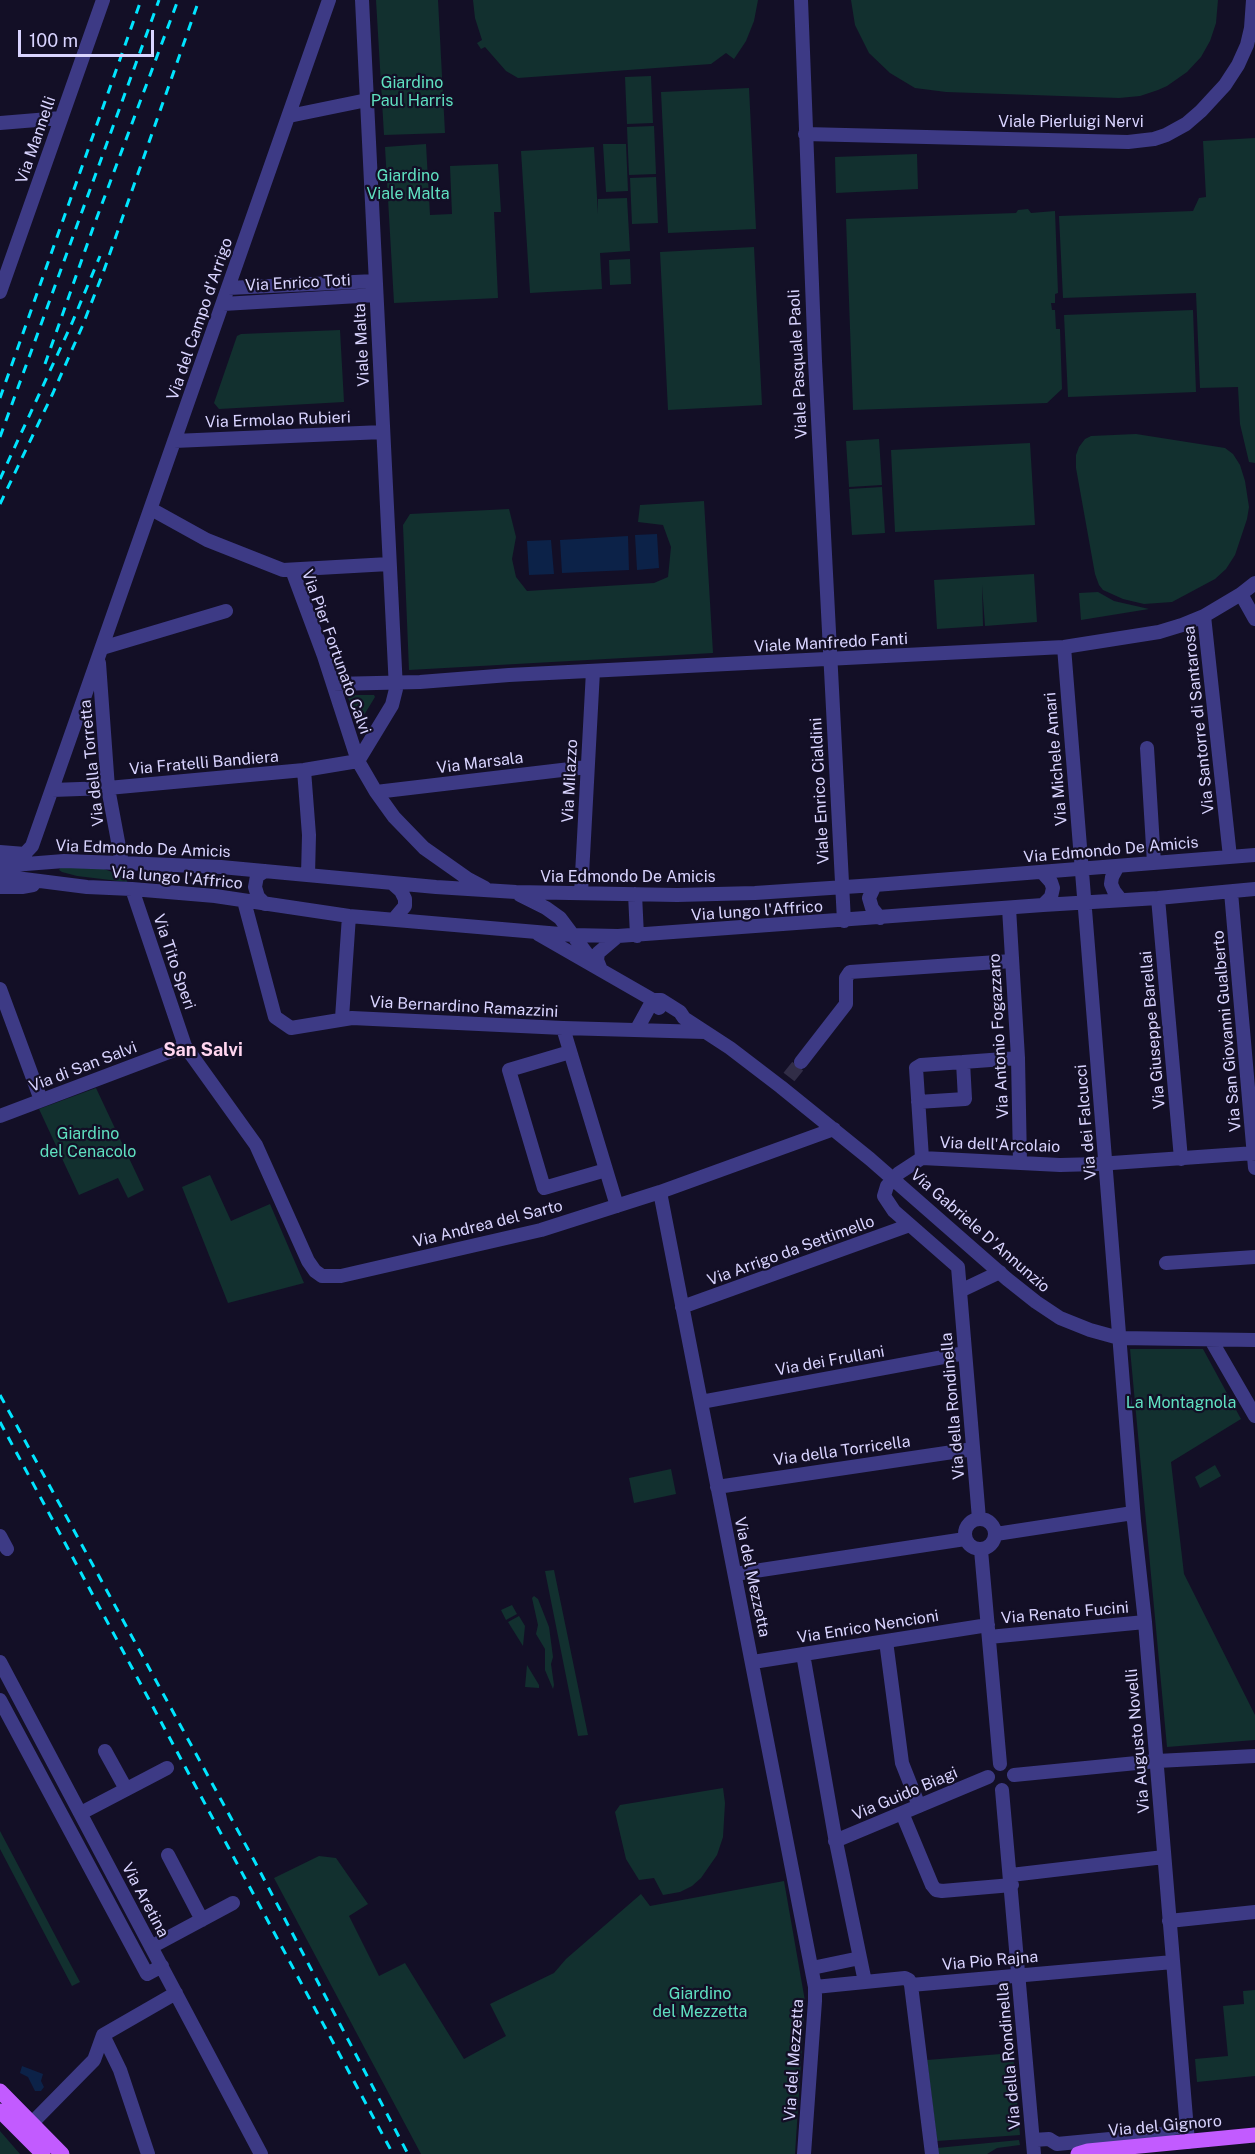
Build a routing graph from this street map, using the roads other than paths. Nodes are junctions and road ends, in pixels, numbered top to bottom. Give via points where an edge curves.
1 (103, 0) edge
2 (801, 0) edge
3 (1253, 0) edge
4 (329, 1) edge
5 (360, 2) edge
6 (366, 100) junction
7 (289, 116) junction
8 (61, 118) junction
9 (0, 123) edge
10 (805, 134) junction
11 (228, 288) junction
12 (376, 288) junction
13 (0, 292) edge
14 (223, 304) junction
15 (383, 432) junction
16 (174, 441) junction
17 (151, 509) junction
18 (389, 564) junction
19 (292, 570) junction
20 (1255, 583) edge
21 (1241, 594) junction
22 (226, 611) dead end
23 (1204, 616) junction
24 (1255, 619) edge
25 (1064, 647) junction
26 (101, 653) junction
27 (830, 659) junction
28 (593, 671) junction
29 (395, 682) junction
30 (333, 684) junction
31 (1147, 748) dead end
32 (358, 761) junction
33 (588, 767) junction
34 (304, 770) junction
35 (108, 788) junction
36 (51, 790) junction
37 (376, 792) junction
38 (28, 850) junction
39 (0, 852) edge
40 (1255, 855) edge
41 (1230, 856) junction
42 (43, 863) junction
43 (122, 863) junction
44 (445, 863) junction
45 (1154, 863) junction
46 (6, 866) edge
47 (1118, 866) junction
48 (1082, 869) junction
49 (265, 871) junction
50 (1042, 872) junction
51 (308, 875) junction
52 (0, 876) edge
53 (42, 882) junction
54 (392, 884) junction
55 (875, 885) junction
56 (0, 887) edge
57 (87, 887) junction
58 (447, 888) junction
59 (842, 888) junction
60 (132, 889) junction
61 (1255, 890) edge
62 (493, 891) junction
63 (516, 892) junction
64 (1231, 892) junction
65 (581, 893) junction
66 (635, 894) junction
67 (1158, 898) junction
68 (1121, 900) junction
69 (244, 901) junction
70 (1085, 903) junction
71 (265, 904) junction
72 (1043, 905) junction
73 (1009, 908) junction
74 (349, 916) junction
75 (880, 918) junction
76 (394, 919) junction
77 (844, 921) junction
78 (533, 931) junction
79 (572, 935) junction
80 (618, 936) junction
81 (636, 936) junction
82 (1012, 961) junction
83 (601, 970) junction
84 (0, 989) edge
85 (653, 1000) junction
86 (342, 1018) junction
87 (563, 1029) junction
88 (637, 1029) junction
89 (707, 1032) junction
90 (182, 1047) junction
91 (570, 1052) junction
92 (1018, 1058) junction
93 (801, 1062) tunnel mouth
94 (963, 1062) junction
95 (41, 1100) junction
96 (918, 1102) junction
97 (234, 1115) joint
98 (0, 1116) edge
99 (834, 1129) junction
100 (1254, 1153) edge
101 (922, 1158) junction
102 (1181, 1159) junction
103 (1020, 1162) junction
104 (1106, 1164) junction
105 (1255, 1168) edge
106 (606, 1170) junction
107 (893, 1179) junction
108 (660, 1192) junction
109 (617, 1206) junction
110 (910, 1225) junction
111 (1255, 1257) edge
112 (1166, 1263) dead end
113 (958, 1267) joint
114 (1000, 1272) junction
115 (960, 1290) junction
116 (682, 1307) junction
117 (1119, 1338) junction
118 (1211, 1340) junction
119 (1255, 1340) edge
120 (964, 1353) junction
121 (701, 1402) junction
122 (1255, 1416) edge
123 (973, 1449) junction
124 (717, 1486) junction
125 (1133, 1513) junction
126 (979, 1519) junction
127 (996, 1534) junction
128 (965, 1539) junction
129 (981, 1550) junction
130 (735, 1574) junction
131 (1145, 1622) junction
132 (988, 1631) junction
133 (886, 1641) junction
134 (803, 1654) junction
135 (0, 1662) edge
136 (753, 1662) junction
137 (0, 1700) edge
138 (105, 1751) dead end
139 (1255, 1756) edge
140 (1156, 1761) junction
141 (1000, 1764) junction
142 (167, 1768) dead end
143 (1014, 1775) junction
144 (988, 1777) junction
145 (126, 1789) junction
146 (1002, 1790) junction
147 (919, 1806) junction
148 (902, 1813) junction
149 (81, 1814) junction
150 (835, 1841) junction
151 (168, 1855) dead end
152 (1164, 1857) junction
153 (1011, 1880) junction
154 (233, 1903) dead end
155 (1255, 1912) edge
156 (202, 1920) junction
157 (1169, 1921) junction
158 (152, 1947) junction
159 (860, 1958) junction
160 (1173, 1962) junction
161 (162, 1966) junction
162 (812, 1968) junction
163 (1019, 1975) junction
164 (865, 1982) junction
165 (911, 1984) junction
166 (815, 1987) junction
167 (176, 1993) junction
168 (103, 2035) junction
169 (0, 2091) edge
170 (0, 2111) edge
171 (32, 2123) junction
172 (1188, 2134) junction
173 (1255, 2135) edge
174 (1034, 2147) edge
175 (43, 2154) edge
176 (62, 2154) edge
177 (148, 2154) edge
178 (261, 2154) edge
179 (804, 2154) edge
180 (932, 2154) edge
181 (1042, 2154) edge
182 (1078, 2154) edge

1 - 8 street, Via Mannelli
2 - 10 street, Viale Pasquale Paoli
3 - 10 street, Viale Pierluigi Nervi via 1248,41 1225,85 1186,124 1154,139 1117,142
4 - 7 street, Via del Campo d'Arrigo
5 - 6 street, Viale Malta
6 - 7 street
6 - 12 street, Viale Malta
7 - 11 street, Via del Campo d'Arrigo
8 - 9 street
8 - 13 street, Via Mannelli
10 - 27 street, Viale Pasquale Paoli
11 - 12 street, Via Enrico Toti
11 - 14 street, Via del Campo d'Arrigo
12 - 14 street, Via Enrico Toti
12 - 15 street, Viale Malta
14 - 16 street, Via del Campo d'Arrigo
15 - 16 street, Via Ermolao Rubieri
15 - 18 street, Viale Malta
16 - 17 street, Via del Campo d'Arrigo
17 - 19 street, Via Pier Fortunato Calvi via 207,540 274,567
17 - 26 street, Via del Campo d'Arrigo
18 - 19 street
18 - 29 street, Viale Malta
19 - 30 street, Via Pier Fortunato Calvi
20 - 21 street, Viale Manfredo Fanti
21 - 23 street, Viale Manfredo Fanti
21 - 24 street
22 - 26 street
23 - 25 street, Viale Manfredo Fanti via 1159,632
23 - 41 street, Via Santorre di Santarosa
25 - 27 street, Viale Manfredo Fanti
25 - 48 street, Via Michele Amari
26 - 35 street, Via della Torretta
26 - 36 street, Via del Campo d'Arrigo
27 - 28 street, Viale Manfredo Fanti
27 - 59 street, Viale Enrico Cialdini
28 - 29 street, Viale Manfredo Fanti
28 - 33 street, Via Milazzo
29 - 30 street, Viale Manfredo Fanti
29 - 32 street, Viale Malta via 392,705
30 - 32 street, Via Pier Fortunato Calvi
31 - 45 street
32 - 34 street, Via Fratelli Bandiera
32 - 37 street, Via Pier Fortunato Calvi
33 - 37 street, Via Marsala
33 - 65 street, Via Milazzo
34 - 35 street, Via Fratelli Bandiera
34 - 51 street
35 - 36 street, Via Fratelli Bandiera
35 - 43 street, Via della Torretta
36 - 38 street, Via del Campo d'Arrigo
37 - 44 street, Via Pier Fortunato Calvi via 412,836
38 - 39 street
38 - 42 street
38 - 46 street, Via del Campo d'Arrigo
40 - 41 street, Via Edmondo De Amicis
41 - 45 street, Via Edmondo De Amicis
42 - 43 street, Via Edmondo De Amicis
42 - 46 street, Via Edmondo De Amicis
42 - 57 street, Via lungo l'Affrico via 62,878
43 - 49 street, Via Edmondo De Amicis
44 - 58 street
44 - 62 street, Via Pier Fortunato Calvi
45 - 47 street, Via Edmondo De Amicis
47 - 48 street, Via Edmondo De Amicis
47 - 68 street via 1111,881
48 - 50 street, Via Edmondo De Amicis
48 - 70 street, Via Michele Amari
49 - 51 street, Via Edmondo De Amicis
49 - 71 street, Via lungo l'Affrico via 257,876 255,887
50 - 55 street, Via Edmondo De Amicis
50 - 72 street via 1053,888
51 - 54 street, Via Edmondo De Amicis
52 - 53 street, Via lungo l'Affrico
53 - 56 street, Via lungo l'Affrico via 30,887
53 - 57 street, Via lungo l'Affrico
54 - 58 street, Via Edmondo De Amicis
54 - 76 street via 405,899 405,906
55 - 59 street, Via Edmondo De Amicis
55 - 75 street via 868,898
57 - 60 street, Via lungo l'Affrico
58 - 62 street, Via Edmondo De Amicis
59 - 66 street, Via Edmondo De Amicis
59 - 77 street, Viale Enrico Cialdini
60 - 69 street, Via lungo l'Affrico
60 - 90 street, Via Tito Speri
61 - 64 street, Via lungo l'Affrico
62 - 63 street, Via Edmondo De Amicis
63 - 65 street, Via Edmondo De Amicis
63 - 79 street via 552,911
64 - 67 street, Via lungo l'Affrico
64 - 100 street, Via San Giovanni Gualberto
65 - 66 street, Via Edmondo De Amicis
66 - 81 street
67 - 68 street, Via lungo l'Affrico
67 - 102 street, Via Giuseppe Barellai
68 - 70 street, Via lungo l'Affrico
69 - 71 street, Via lungo l'Affrico
69 - 86 street, Via Bernardino Ramazzini via 275,1017 291,1028
70 - 72 street, Via lungo l'Affrico
70 - 104 street, Via dei Falcucci
71 - 74 street, Via lungo l'Affrico
72 - 73 street, Via lungo l'Affrico
73 - 75 street, Via lungo l'Affrico
73 - 82 street, Via Antonio Fogazzaro
74 - 76 street, Via lungo l'Affrico
74 - 86 street
75 - 77 street, Via lungo l'Affrico
76 - 78 street, Via lungo l'Affrico
77 - 81 street, Via lungo l'Affrico
78 - 79 street, Via lungo l'Affrico
78 - 83 street, Via Gabriele D'Annunzio
79 - 80 street, Via lungo l'Affrico
79 - 83 street, Via Gabriele D'Annunzio
80 - 81 street, Via lungo l'Affrico
80 - 83 street via 598,953
82 - 92 street, Via Antonio Fogazzaro
82 - 93 street via 850,972 846,978 846,1004
83 - 85 street, Via Gabriele D'Annunzio
84 - 95 street
85 - 88 street
85 - 89 street, Via Gabriele D'Annunzio via 669,1014
86 - 87 street, Via Bernardino Ramazzini
87 - 88 street, Via Bernardino Ramazzini
87 - 91 street
88 - 89 street, Via Bernardino Ramazzini
89 - 99 street, Via Gabriele D'Annunzio via 785,1082
90 - 95 street, Via di San Salvi
90 - 97 street, Via Tito Speri
91 - 106 street
91 - 106 street via 508,1070 544,1188
92 - 94 street
92 - 103 street, Via Antonio Fogazzaro
94 - 96 street via 917,1067
94 - 96 street via 965,1099
95 - 98 street, Via di San Salvi
96 - 101 street
97 - 109 street, Via Andrea del Sarto via 256,1145 312,1268 325,1277 510,1238
99 - 107 street, Via Gabriele D'Annunzio
99 - 108 street, Via Andrea del Sarto
100 - 102 street, Via dell'Arcolaio
100 - 105 street, Via San Giovanni Gualberto
101 - 103 street, Via dell'Arcolaio
101 - 107 street, Via dell'Arcolaio
102 - 104 street, Via dell'Arcolaio
103 - 104 street, Via dell'Arcolaio
104 - 117 street, Via dei Falcucci
106 - 109 street
107 - 110 street, Via Gabriele D'Annunzio via 885,1199
107 - 114 street, Via Gabriele D'Annunzio
108 - 109 street, Via Andrea del Sarto
108 - 116 street, Via del Mezzetta
110 - 113 street, Via Gabriele D'Annunzio
110 - 116 street, Via Arrigo da Settimello
111 - 112 street
113 - 115 street, Via della Rondinella
114 - 115 street
114 - 117 street, Via Gabriele D'Annunzio via 1060,1318
115 - 120 street, Via della Rondinella
116 - 121 street, Via del Mezzetta
117 - 118 street, Via Gabriele D'Annunzio
117 - 125 street, Via Augusto Novelli
118 - 119 street, Via Gabriele D'Annunzio
118 - 122 street
120 - 121 street, Via dei Frullani
120 - 123 street, Via della Rondinella
121 - 124 street, Via del Mezzetta
123 - 124 street, Via della Torricella
123 - 126 street, Via della Rondinella
124 - 130 street, Via del Mezzetta
125 - 127 street
125 - 131 street, Via Augusto Novelli
126 - 127 street via 991,1523
126 - 128 street via 968,1525
127 - 129 street via 991,1545
128 - 129 street
128 - 130 street
129 - 132 street
130 - 136 street, Via del Mezzetta
131 - 132 street, Via Renato Fucini
131 - 140 street, Via Augusto Novelli
132 - 133 street, Via Enrico Nencioni
132 - 141 street
133 - 134 street, Via Enrico Nencioni
133 - 147 street via 902,1763
134 - 136 street, Via Enrico Nencioni
134 - 150 street
135 - 149 street, Via Aretina
136 - 162 street, Via del Mezzetta
137 - 161 street via 147,1974
138 - 145 street
139 - 140 street
140 - 143 street
140 - 152 street, Via Augusto Novelli
141 - 143 street via 1009,1767
141 - 144 street via 990,1768
142 - 145 street
143 - 146 street via 1011,1785
144 - 146 street via 993,1787
144 - 147 street, Via Guido Biagi
145 - 149 street
146 - 153 street, Via della Rondinella
147 - 148 street, Via Guido Biagi
148 - 150 street, Via Guido Biagi
148 - 153 street via 936,1890
149 - 158 street, Via Aretina
150 - 159 street
151 - 156 street
152 - 153 street
152 - 157 street, Via Augusto Novelli
153 - 163 street, Via della Rondinella
154 - 156 street
155 - 157 street
156 - 158 street
157 - 160 street, Via Augusto Novelli
158 - 161 street, Via Aretina
159 - 162 street
159 - 164 street
160 - 163 street, Via Pio Rajna
160 - 172 street, Via Augusto Novelli
161 - 167 street, Via Aretina
162 - 166 street, Via del Mezzetta
163 - 165 street, Via Pio Rajna
163 - 174 street, Via della Rondinella
164 - 165 street, Via Pio Rajna via 905,1978
164 - 166 street, Via Pio Rajna
165 - 180 street
166 - 179 street, Via del Mezzetta
167 - 168 street
167 - 178 street, Via Aretina
168 - 171 street via 94,2060
168 - 177 street via 120,2070
169 - 171 main road
170 - 175 main road
171 - 176 main road
172 - 173 main road, Via del Gignoro
172 - 174 street, Via del Gignoro via 1173,2128 1163,2134 1058,2144 1048,2139
172 - 182 main road, Via del Gignoro
174 - 181 street, Via della Rondinella

